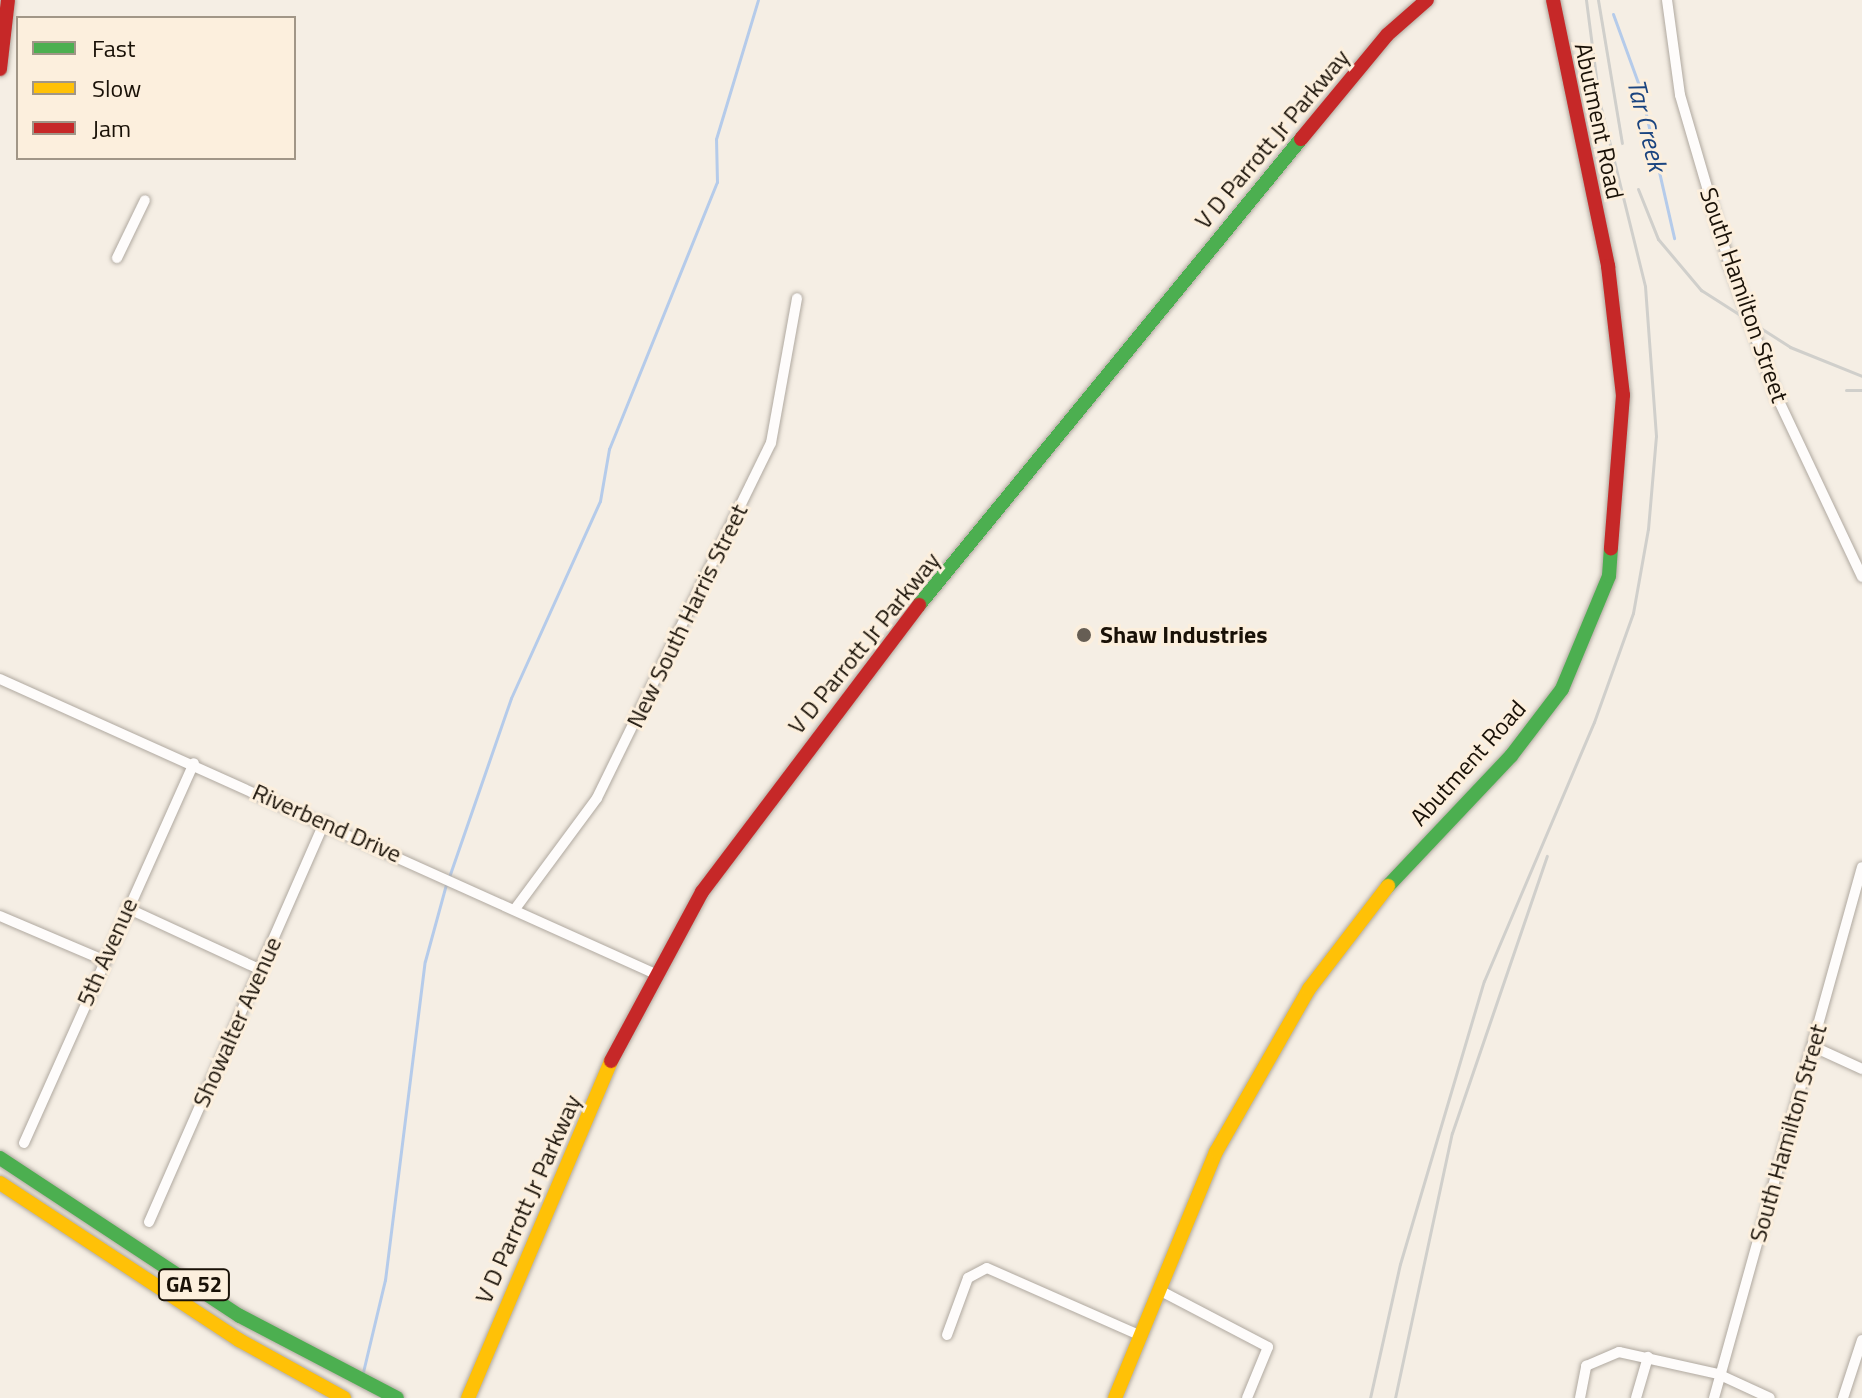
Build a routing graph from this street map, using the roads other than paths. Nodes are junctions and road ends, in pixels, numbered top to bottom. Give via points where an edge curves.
1 (8, 0) edge
2 (1427, 0) edge
3 (1553, 0) edge
4 (1667, 0) edge
5 (0, 69) edge
6 (145, 200) dead end
7 (117, 258) dead end
8 (797, 298) dead end
9 (1862, 577) edge
10 (0, 679) edge
11 (194, 763) junction
12 (325, 822) junction
13 (1862, 867) edge
14 (127, 908) junction
15 (515, 909) junction
16 (0, 916) edge
17 (103, 960) junction
18 (261, 970) junction
19 (651, 972) junction
20 (1814, 1047) junction
21 (1862, 1069) edge
22 (24, 1143) dead end
23 (0, 1158) edge
24 (0, 1183) edge
25 (149, 1222) dead end
26 (1159, 1290) junction
27 (947, 1335) dead end
28 (1141, 1336) junction
29 (1862, 1340) edge
30 (1648, 1357) junction
31 (1718, 1374) junction
32 (344, 1398) edge
33 (397, 1398) edge
34 (468, 1398) edge
35 (1115, 1398) edge
36 (1247, 1398) edge
37 (1580, 1398) edge
38 (1636, 1398) edge
39 (1714, 1398) edge
40 (1770, 1398) edge
41 (1843, 1398) edge

1 - 5 main road
2 - 19 main road, V D Parrott Jr Parkway via 1387,35 857,680
3 - 26 main road, Abutment Road via 1608,266 1623,395 1609,576 1562,689 1511,756 1375,899 1309,989 1216,1152
4 - 9 street, South Hamilton Street via 1680,95 1729,263 1777,397
6 - 7 street
8 - 15 street, New South Harris Street via 771,443 597,798
10 - 11 street, Riverbend Drive
11 - 12 street, Riverbend Drive
11 - 14 street, 5th Avenue
12 - 15 street, Riverbend Drive
12 - 18 street, Showalter Avenue
13 - 20 street, South Hamilton Street
14 - 17 street, 5th Avenue
14 - 18 street
15 - 19 street, Riverbend Drive
16 - 17 street
17 - 22 street, 5th Avenue
18 - 25 street, Showalter Avenue
19 - 34 main road, V D Parrott Jr Parkway
20 - 21 street
20 - 31 street, South Hamilton Street
23 - 33 main road, GA 52 via 240,1316
24 - 32 main road, GA 52 via 239,1340
26 - 28 main road, Abutment Road
26 - 36 street via 1268,1347
27 - 28 street via 968,1278 987,1268
28 - 35 main road, Abutment Road
29 - 41 street
30 - 31 street
30 - 37 street via 1619,1352 1586,1366
30 - 38 street
31 - 39 street, South Hamilton Street
31 - 40 street

